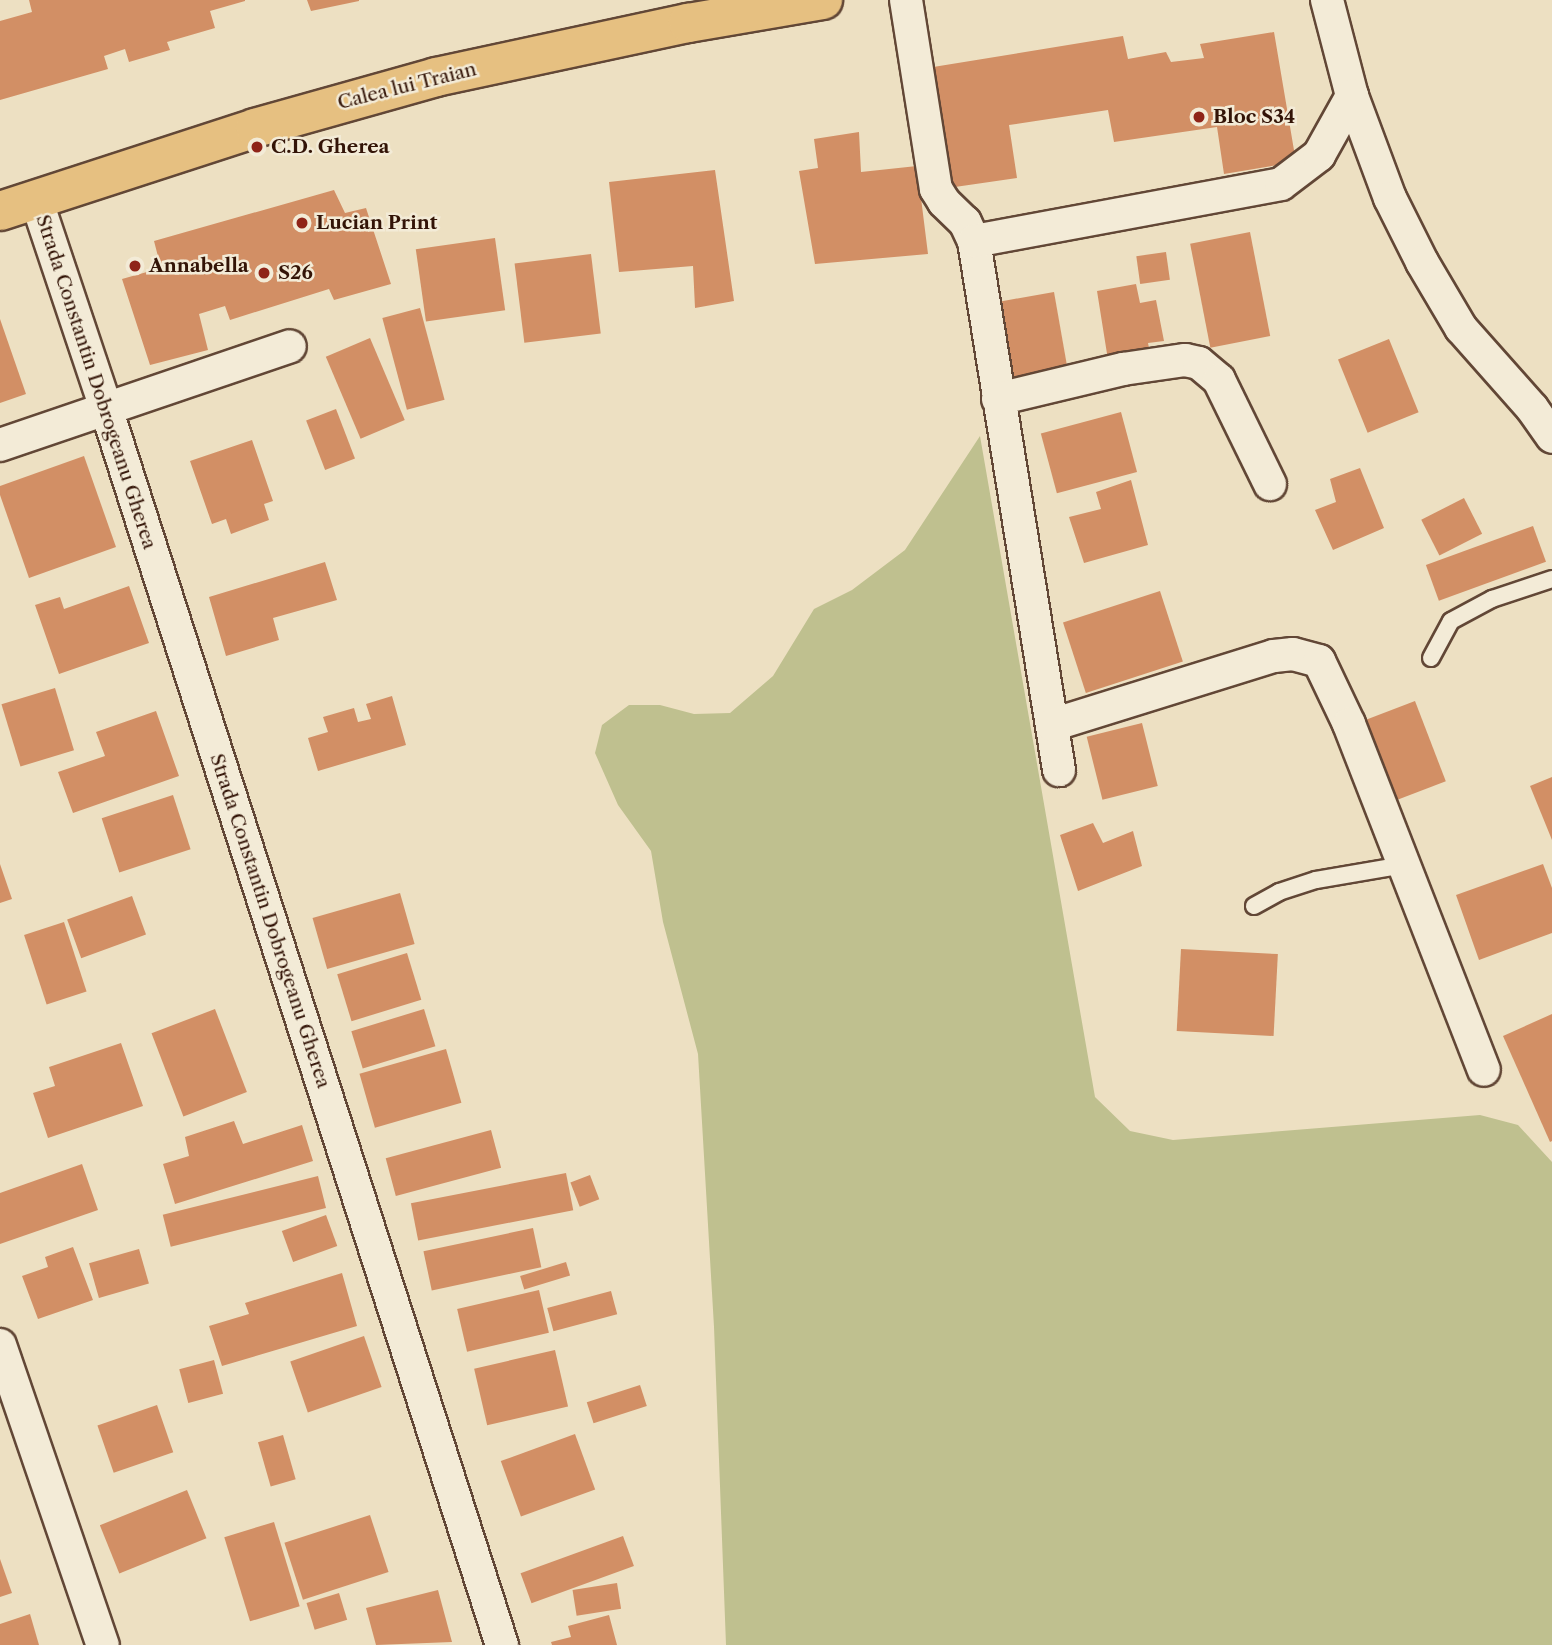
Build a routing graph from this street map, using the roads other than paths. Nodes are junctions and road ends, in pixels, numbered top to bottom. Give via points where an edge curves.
1 (823, 0) edge
2 (906, 0) edge
3 (1327, 0) edge
4 (736, 7) edge
5 (1352, 96) junction
6 (36, 199) junction
7 (0, 211) edge
8 (974, 241) junction
9 (290, 346) dead end
10 (998, 399) junction
11 (106, 408) junction
12 (1552, 437) edge
13 (0, 445) edge
14 (1270, 484) dead end
15 (1552, 579) edge
16 (1431, 658) dead end
17 (1052, 725) junction
18 (1059, 770) dead end
19 (1404, 865) junction
20 (1254, 906) dead end
21 (1484, 1070) dead end
22 (0, 1345) edge
23 (103, 1645) edge
24 (502, 1645) edge

1 - 4 main road, Calea lui Traian
2 - 8 street via 936,189 965,222
3 - 5 street
4 - 6 main road, Calea lui Traian via 436,77 255,128
5 - 8 street via 1319,155 1282,184
5 - 12 street via 1390,198 1461,328
6 - 7 main road, Calea lui Traian
6 - 11 street, Strada Constantin Dobrogeanu Gherea
8 - 10 street
9 - 11 street
10 - 14 street via 1123,369 1185,360 1199,363 1219,380
10 - 17 street
11 - 13 street
11 - 24 street, Strada Constantin Dobrogeanu Gherea
15 - 16 lane via 1492,599 1451,621
17 - 18 street
17 - 19 street via 1274,656 1293,653 1319,661
19 - 20 lane via 1316,880
19 - 21 street
22 - 23 street

